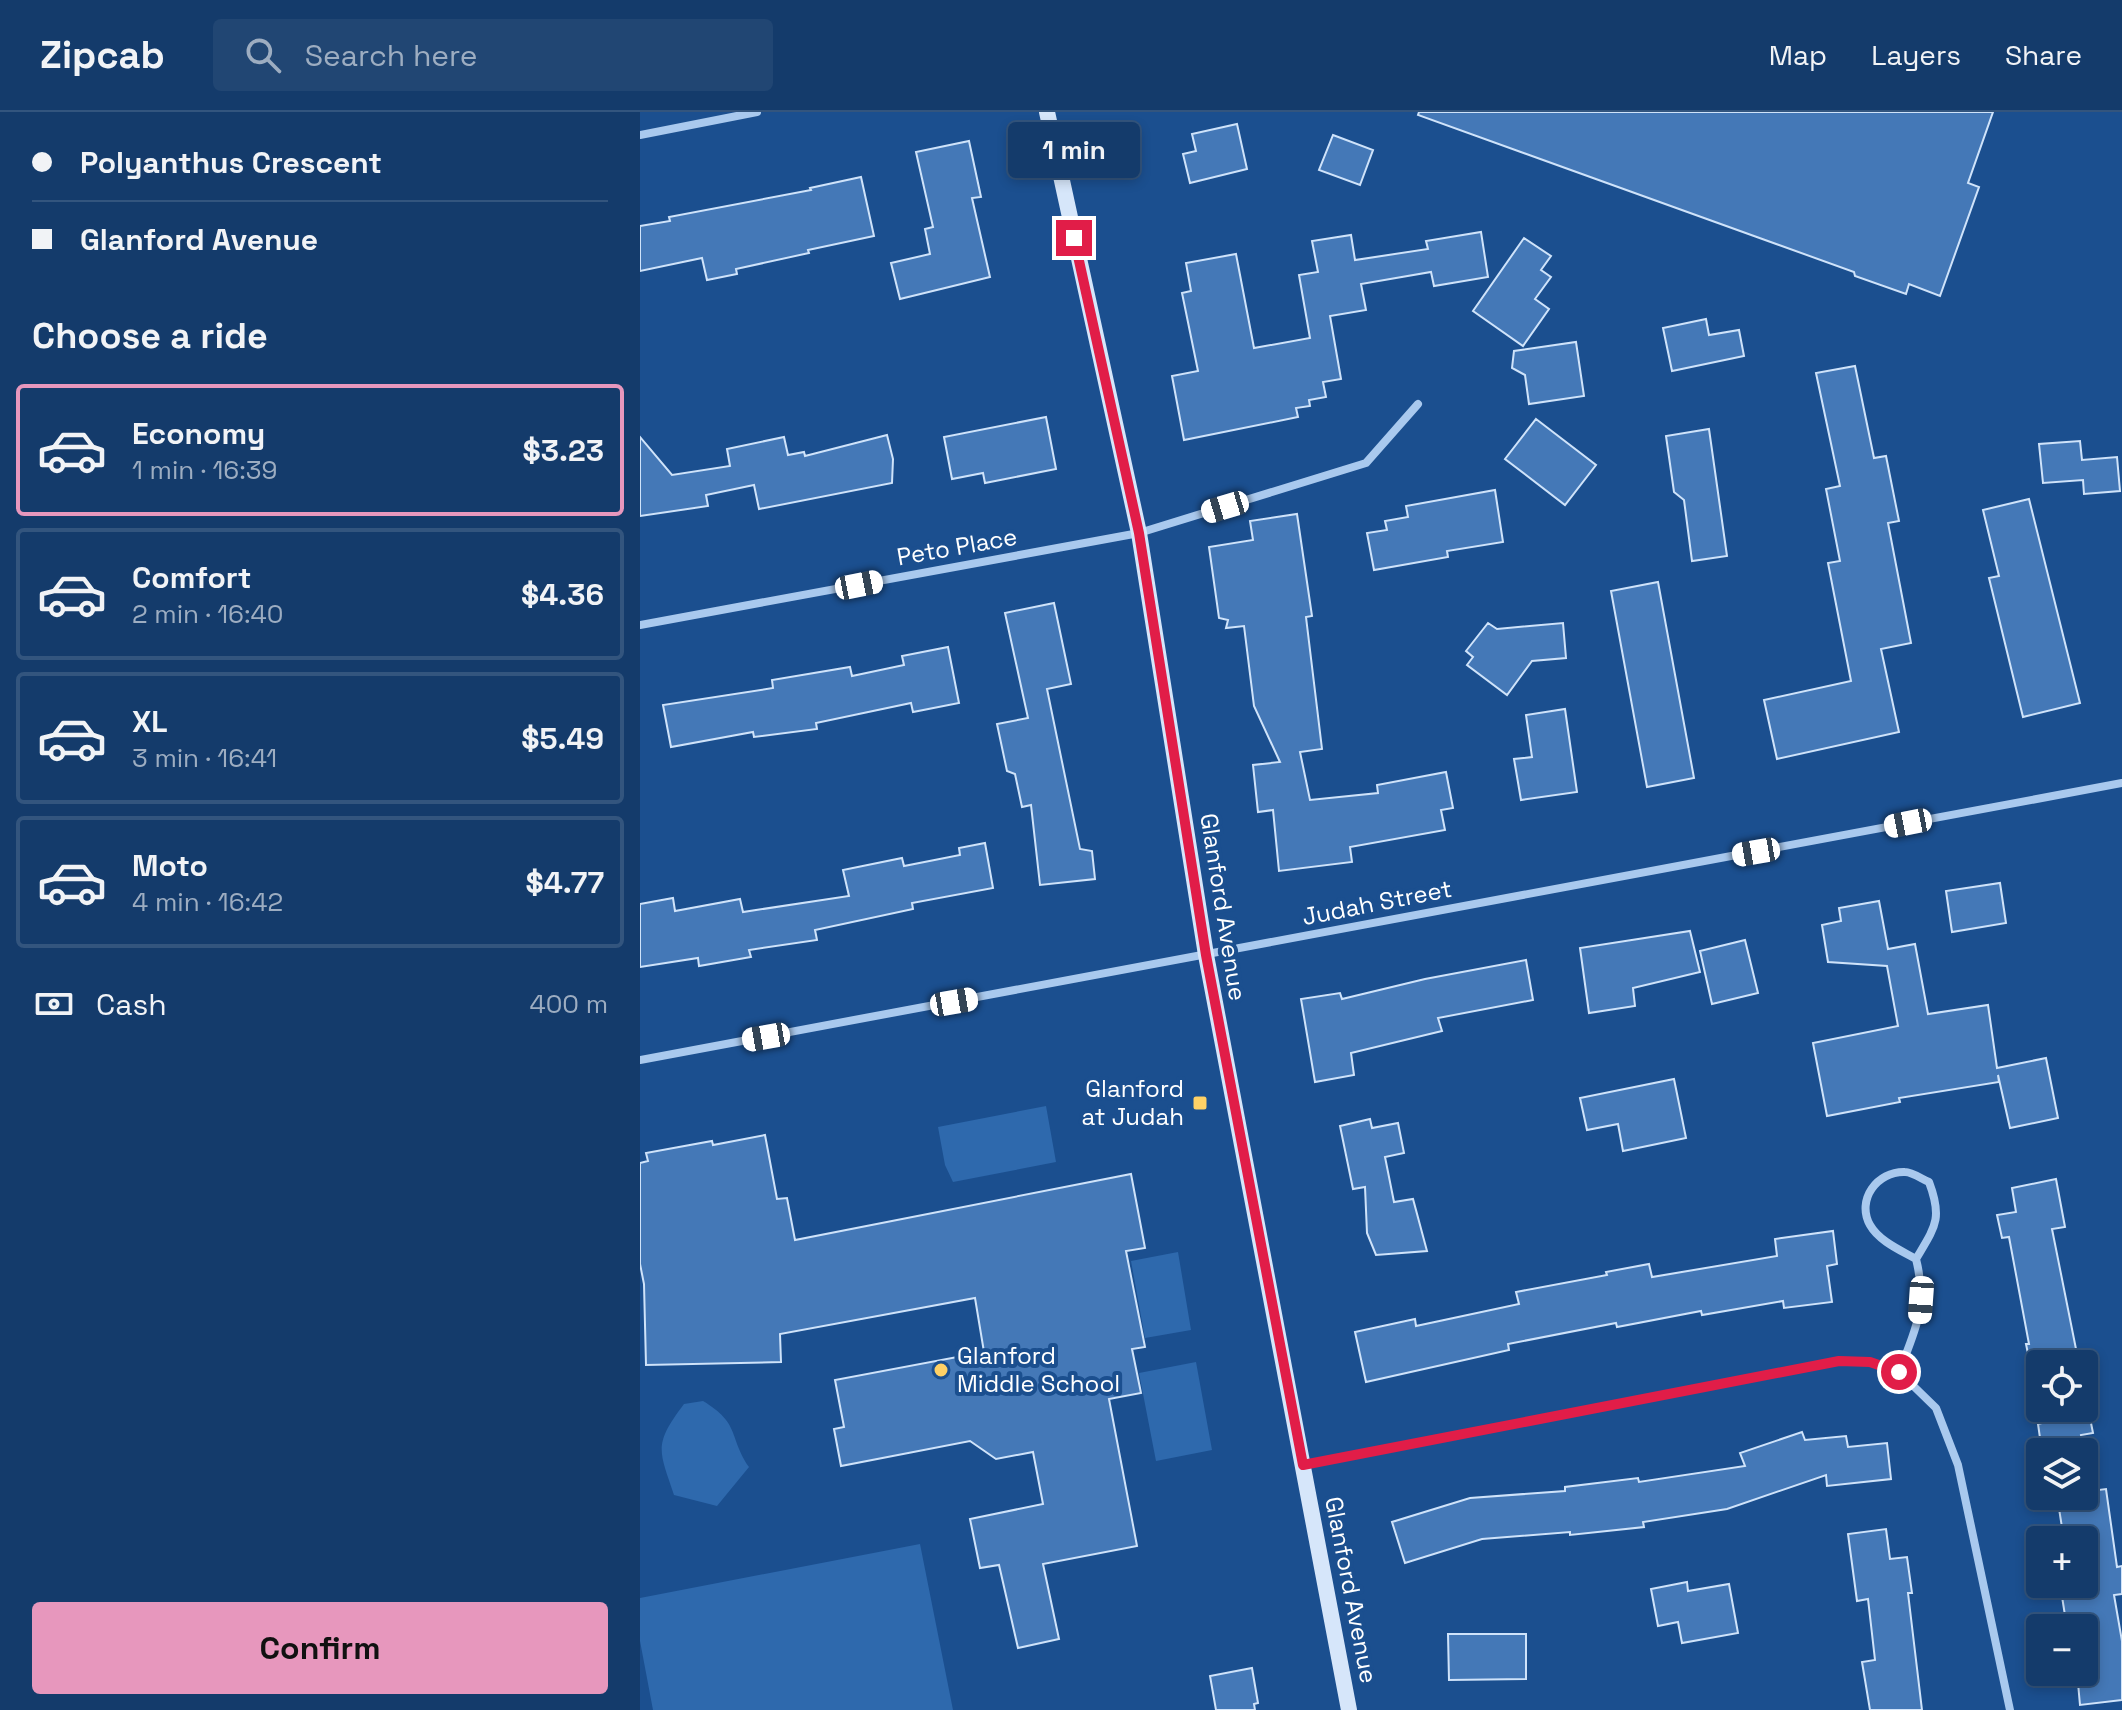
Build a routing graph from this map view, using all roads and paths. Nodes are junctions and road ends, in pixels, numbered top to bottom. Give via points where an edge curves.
1 (757, 112) edge
2 (1047, 112) edge
3 (640, 135) edge
4 (1418, 404) dead end
5 (1139, 533) junction
6 (640, 625) edge
7 (2122, 783) edge
8 (1206, 955) junction
9 (640, 1060) edge
10 (1916, 1259) junction
11 (1899, 1372) junction
12 (1303, 1465) junction
13 (1349, 1710) edge
14 (2010, 1710) edge

1 - 3 street
2 - 5 main road, Glanford Avenue
4 - 5 street, Peto Place via 1366,463
5 - 6 street, Peto Place
5 - 8 main road, Glanford Avenue
7 - 8 street, Judah Street
8 - 9 street, Judah Street
8 - 12 main road, Glanford Avenue
10 - 10 street via 1934,1228 1937,1205 1929,1182 1906,1172 1886,1176 1871,1189 1864,1206 1870,1225
10 - 11 street via 1922,1284 1920,1317
11 - 12 street via 1870,1362 1839,1361
11 - 14 street via 1936,1408 1958,1465
12 - 13 main road, Glanford Avenue

